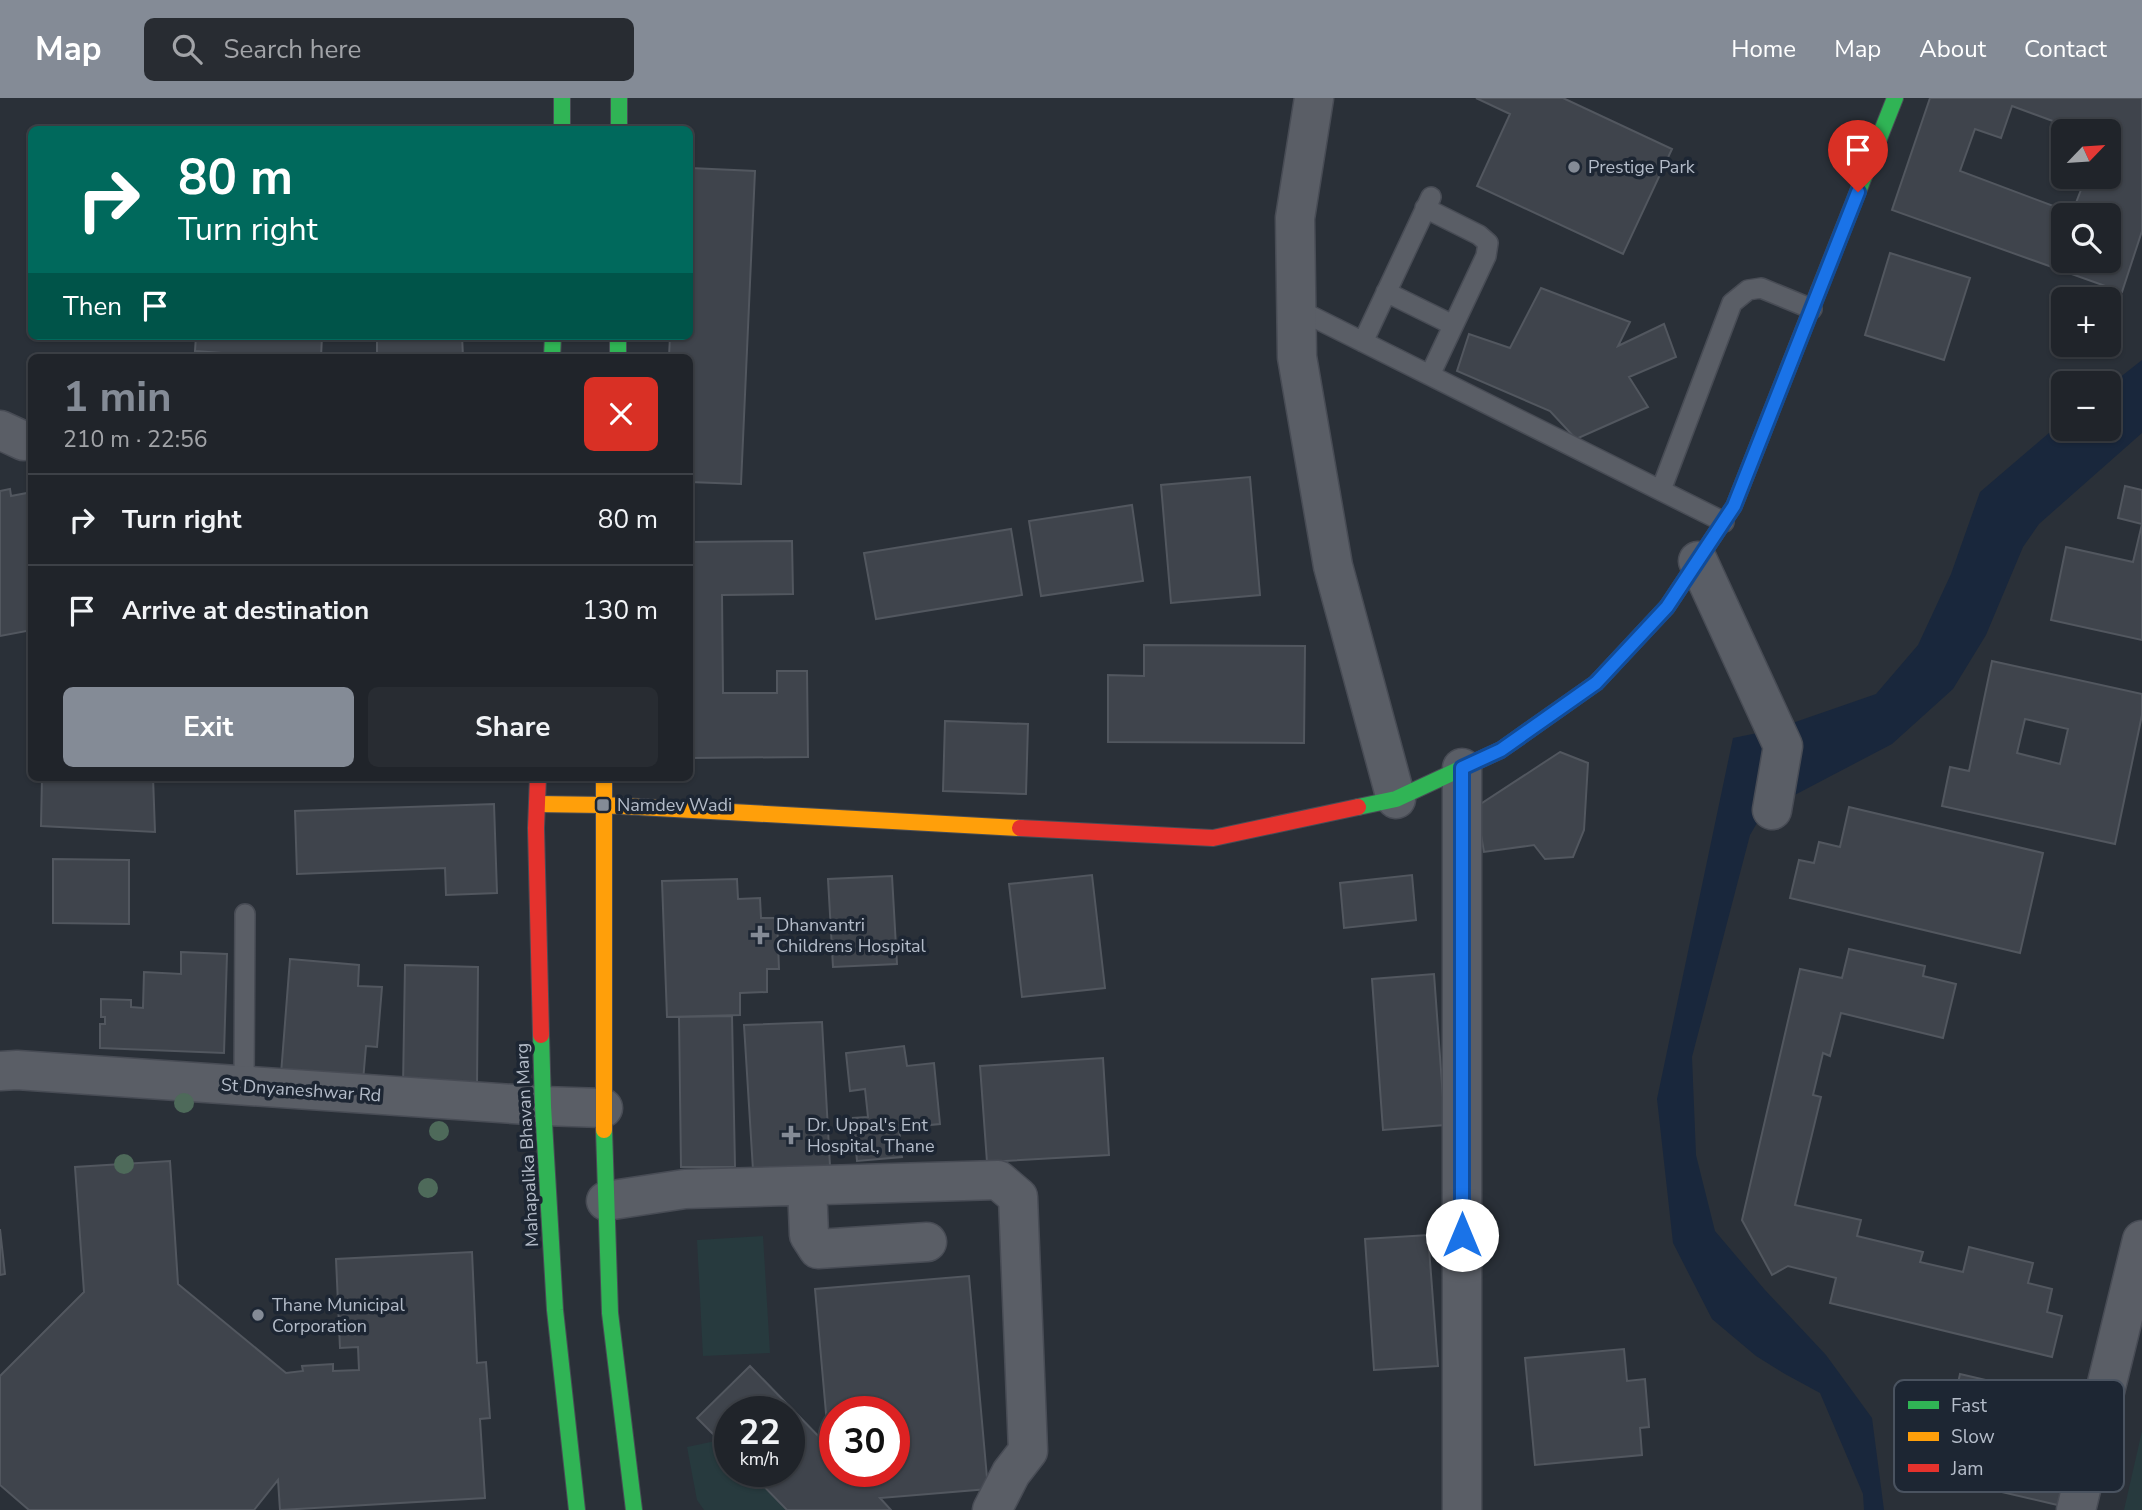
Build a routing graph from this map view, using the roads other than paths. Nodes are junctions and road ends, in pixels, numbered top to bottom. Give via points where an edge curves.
1 (562, 98) edge
2 (619, 98) edge
3 (1314, 98) edge
4 (1895, 98) edge
5 (562, 126) edge
6 (619, 126) edge
7 (1386, 292) junction
8 (1297, 309) junction
9 (1812, 309) junction
10 (1453, 325) junction
11 (1363, 342) junction
12 (1430, 375) junction
13 (0, 429) edge
14 (28, 440) edge
15 (1661, 490) junction
16 (1724, 522) junction
17 (1698, 561) junction
18 (1462, 768) junction
19 (537, 781) edge
20 (604, 781) edge
21 (1396, 799) junction
22 (537, 804) junction
23 (603, 805) junction
24 (1772, 810) dead end
25 (245, 914) dead end
26 (0, 1071) edge
27 (244, 1086) junction
28 (543, 1106) junction
29 (603, 1108) junction
30 (886, 1183) junction
31 (807, 1186) junction
32 (606, 1201) junction
33 (2142, 1240) edge
34 (2108, 1380) edge
35 (2080, 1492) edge
36 (577, 1510) edge
37 (634, 1510) edge
38 (992, 1510) edge
39 (1462, 1510) edge
40 (2076, 1510) edge

1 - 5 street
2 - 6 street
3 - 8 street via 1295,218
4 - 9 street
7 - 10 lane
7 - 10 lane via 1429,202 1488,243
7 - 11 lane
8 - 11 lane
8 - 21 street via 1297,356 1333,566
9 - 15 lane via 1761,288 1748,290 1732,303
9 - 16 street
10 - 12 lane
11 - 12 lane
12 - 15 lane
13 - 14 street
15 - 16 lane
16 - 17 street
17 - 18 street via 1667,607 1596,683 1501,750
17 - 24 street via 1783,746
18 - 21 street
18 - 39 street
19 - 22 street, Mahapalika Bhavan Marg
20 - 23 street
21 - 23 street via 1213,838
22 - 23 street
22 - 28 street, Mahapalika Bhavan Marg
23 - 29 street
25 - 27 lane
26 - 27 street, St Dnyaneshwar Rd
27 - 28 street, St Dnyaneshwar Rd
28 - 29 street, St Dnyaneshwar Rd
28 - 36 street, Mahapalika Bhavan Marg via 555,1310
29 - 32 street
30 - 31 street
30 - 31 street via 908,1243 818,1249 809,1235
30 - 38 street via 998,1180 1018,1197 1028,1451 1011,1472
31 - 32 street via 685,1189
32 - 37 street via 610,1313
33 - 34 street
35 - 40 street

